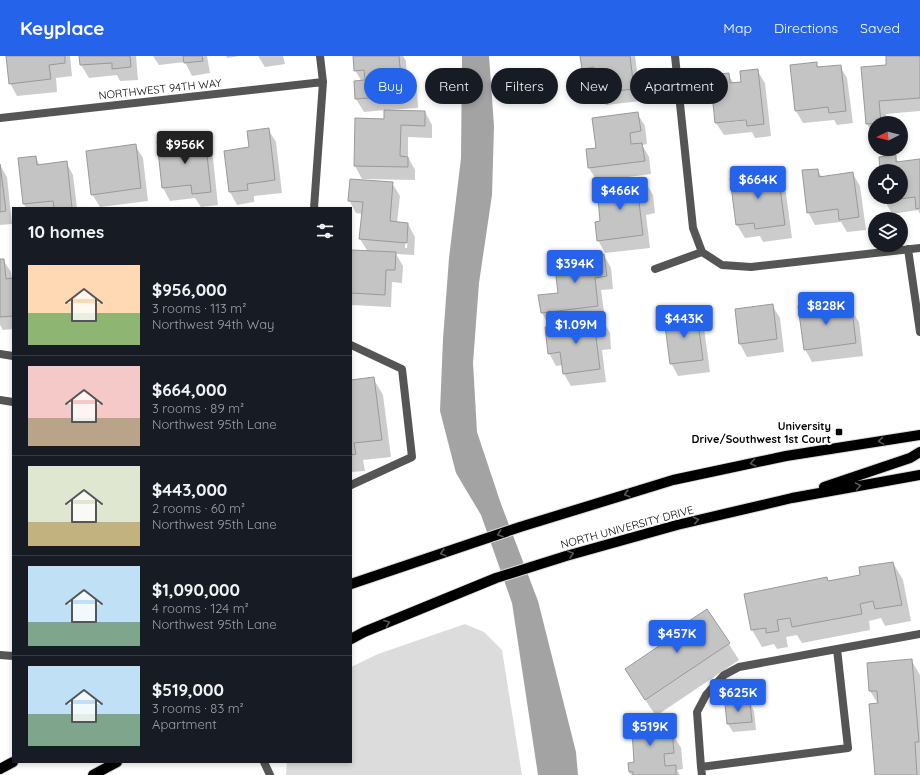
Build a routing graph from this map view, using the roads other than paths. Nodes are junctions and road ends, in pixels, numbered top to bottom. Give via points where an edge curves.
1 (320, 56) edge
2 (675, 56) edge
3 (323, 82) junction
4 (0, 118) edge
5 (314, 207) edge
6 (920, 248) edge
7 (908, 249) joint
8 (702, 252) junction
9 (882, 252) edge
10 (655, 269) dead end
11 (920, 332) edge
12 (352, 345) edge
13 (0, 354) edge
14 (12, 356) edge
15 (0, 400) edge
16 (12, 402) edge
17 (920, 435) edge
18 (920, 452) edge
19 (920, 476) edge
20 (352, 485) edge
21 (792, 498) junction
22 (352, 584) edge
23 (920, 634) edge
24 (352, 638) edge
25 (837, 649) junction
26 (0, 655) edge
27 (12, 656) edge
28 (12, 762) edge
29 (115, 763) edge
30 (264, 763) edge
31 (0, 768) edge
32 (702, 771) edge
33 (93, 775) edge
34 (270, 775) edge

1 - 3 street
2 - 8 street via 693,228
3 - 4 street, NORTHWEST 94TH WAY
3 - 5 street
6 - 7 street
7 - 11 street
8 - 9 street via 722,265 751,267
8 - 10 street
12 - 20 street via 402,369 412,457
13 - 14 street
15 - 16 street
17 -> 22 main road via 786,456 674,480 520,527
18 - 21 main road via 910,458
21 -> 19 main road, NORTH UNIVERSITY DRIVE
24 -> 21 main road, NORTH UNIVERSITY DRIVE via 496,578 677,525
23 - 25 street
25 - 32 street via 739,667 724,675 706,695 697,712
25 - 32 street via 848,748
26 - 27 street
28 - 31 main road
29 - 33 main road
30 - 34 street

